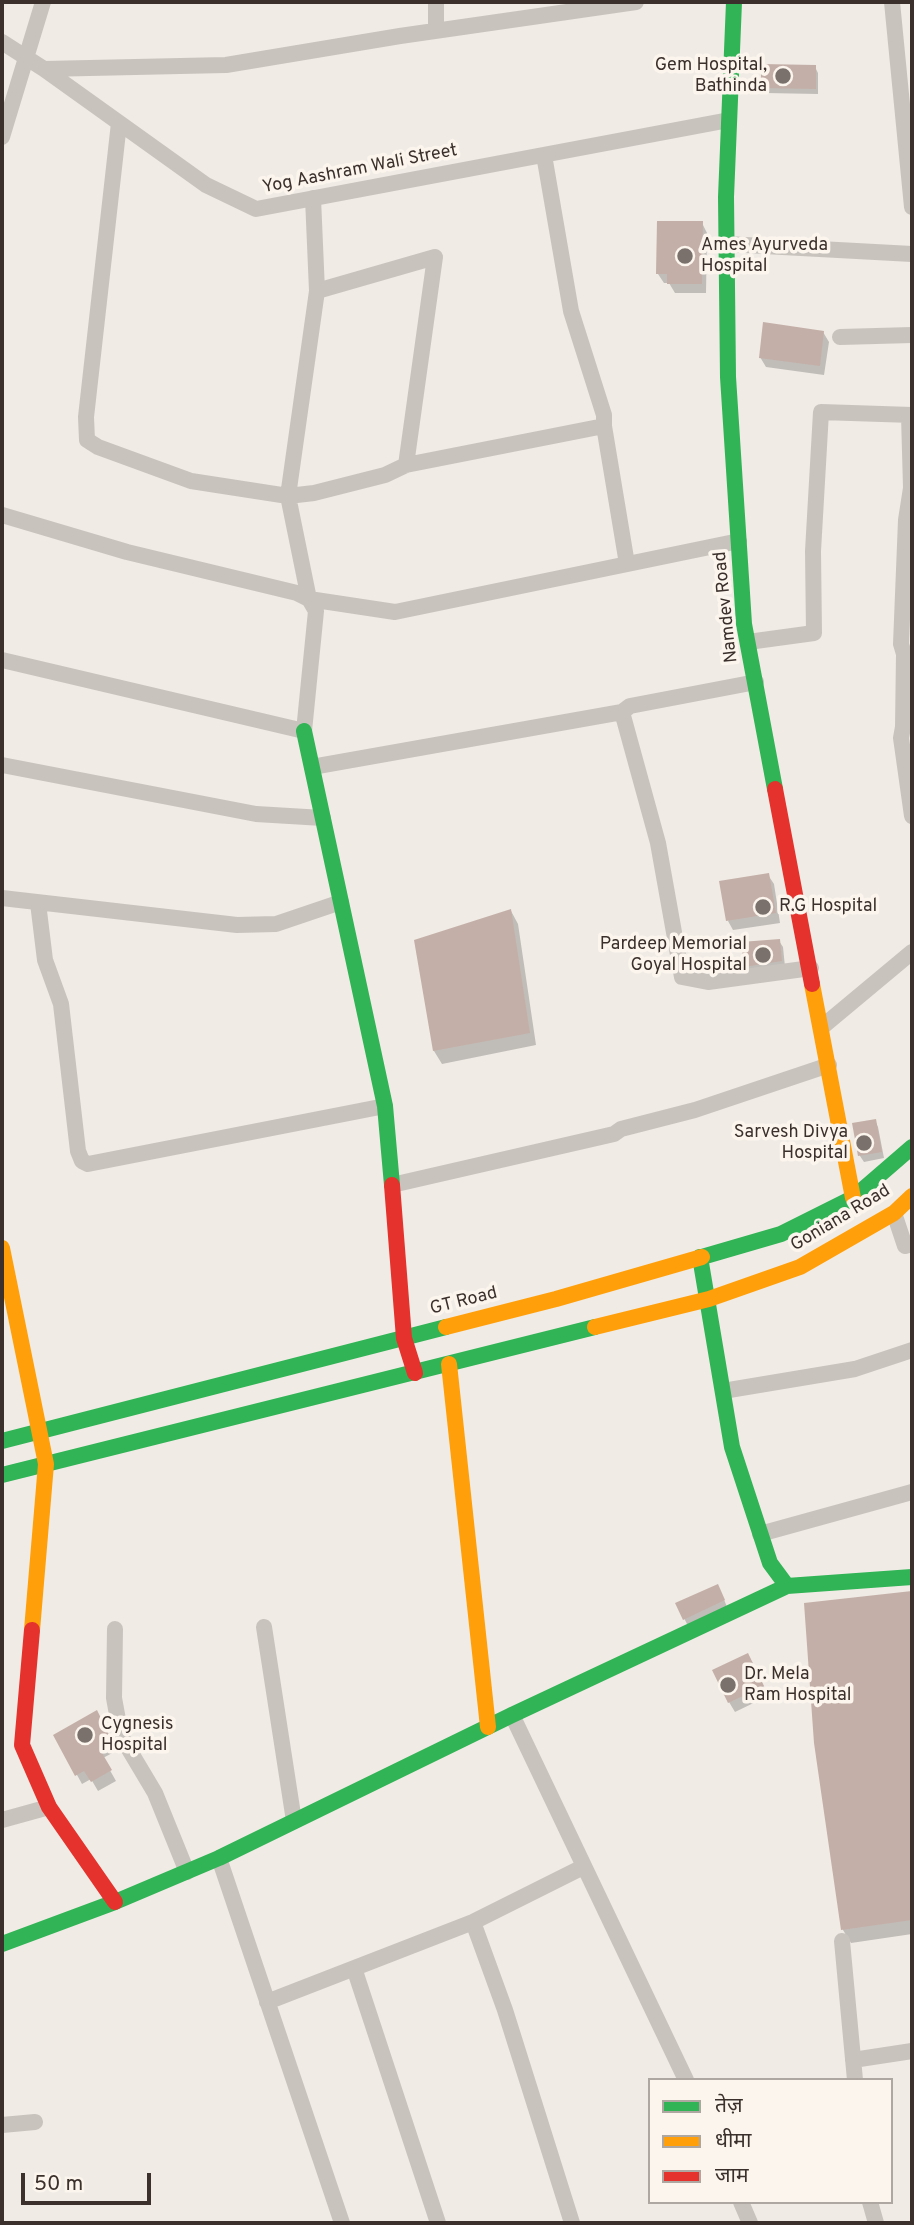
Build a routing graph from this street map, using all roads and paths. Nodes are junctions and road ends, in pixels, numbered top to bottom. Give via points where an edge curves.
1 (43, 2) edge
2 (436, 2) edge
3 (636, 2) edge
4 (734, 2) edge
5 (892, 2) edge
6 (436, 31) junction
7 (2, 42) edge
8 (25, 58) junction
9 (44, 69) junction
10 (729, 120) junction
11 (119, 123) junction
12 (2, 137) edge
13 (544, 155) junction
14 (313, 198) junction
15 (912, 207) edge
16 (727, 244) junction
17 (912, 254) edge
18 (317, 291) junction
19 (912, 335) edge
20 (839, 337) dead end
21 (911, 415) edge
22 (604, 426) junction
23 (406, 465) junction
24 (912, 488) edge
25 (288, 496) junction
26 (2, 515) edge
27 (739, 541) junction
28 (627, 564) junction
29 (309, 599) junction
30 (748, 642) junction
31 (908, 654) edge
32 (2, 660) edge
33 (756, 682) junction
34 (622, 712) junction
35 (908, 727) edge
36 (304, 731) junction
37 (2, 765) edge
38 (312, 767) junction
39 (912, 816) edge
40 (323, 818) junction
41 (2, 898) edge
42 (341, 902) junction
43 (38, 903) junction
44 (912, 952) edge
45 (811, 968) junction
46 (822, 1027) junction
47 (829, 1065) junction
48 (385, 1105) junction
49 (912, 1147) edge
50 (391, 1185) junction
51 (912, 1196) edge
52 (853, 1198) junction
53 (894, 1213) junction
54 (912, 1244) edge
55 (2, 1248) edge
56 (700, 1257) junction
57 (709, 1299) junction
58 (404, 1338) junction
59 (912, 1350) edge
60 (449, 1364) junction
61 (415, 1373) junction
62 (723, 1391) junction
63 (39, 1431) junction
64 (2, 1441) edge
65 (46, 1464) junction
66 (2, 1475) edge
67 (912, 1492) edge
68 (760, 1534) junction
69 (912, 1577) edge
70 (787, 1586) junction
71 (264, 1627) dead end
72 (115, 1629) dead end
73 (512, 1715) junction
74 (488, 1727) junction
75 (49, 1807) junction
76 (2, 1820) edge
77 (294, 1821) junction
78 (219, 1858) junction
79 (583, 1867) junction
80 (187, 1872) junction
81 (115, 1902) junction
82 (473, 1922) junction
83 (842, 1941) dead end
84 (2, 1944) edge
85 (354, 1968) junction
86 (267, 2002) junction
87 (912, 2051) edge
88 (853, 2060) junction
89 (685, 2078) edge
90 (855, 2078) edge
91 (35, 2122) dead end
92 (2, 2125) edge
93 (742, 2204) edge
94 (871, 2204) edge
95 (342, 2223) edge
96 (438, 2223) edge
97 (572, 2223) edge
98 (751, 2223) edge
99 (876, 2223) edge

1 - 8 street
2 - 6 street
3 - 6 street
4 - 10 street, Namdev Road
5 - 15 street
6 - 9 street via 226,65
7 - 8 street, Yog Aashram Wali Street
8 - 9 street, Yog Aashram Wali Street
8 - 12 street
9 - 11 street, Yog Aashram Wali Street
10 - 13 street, Yog Aashram Wali Street
10 - 16 street, Namdev Road
11 - 14 street, Yog Aashram Wali Street via 206,185 256,209
11 - 25 street via 87,440 191,481
13 - 14 street, Yog Aashram Wali Street
13 - 22 street via 571,311
14 - 18 street
16 - 17 street
16 - 27 street, Namdev Road via 728,377
18 - 23 street via 435,257
18 - 25 street
19 - 20 street
21 - 24 street
21 - 30 street via 821,412 813,551 814,634
22 - 23 street
22 - 28 street
23 - 25 street via 385,475
24 - 31 street via 905,534 901,644
25 - 29 street
26 - 29 street
27 - 28 street
27 - 30 street, Namdev Road
28 - 29 street via 395,612
29 - 36 street via 316,611
30 - 33 street, Namdev Road
31 - 35 street
32 - 36 street
33 - 34 street via 630,706
33 - 45 street, Namdev Road
34 - 38 street
34 - 45 street via 659,844 682,977 708,982
35 - 39 street via 901,738
36 - 38 street
37 - 40 street via 256,814
38 - 40 street
40 - 42 street
41 - 43 street
42 - 43 street via 276,924 250,925
42 - 48 street
43 - 48 street via 45,960 61,1004 82,1161 88,1164
44 - 46 street
45 - 46 street, Namdev Road
46 - 47 street, Namdev Road
47 - 50 street via 614,1134
47 - 52 street, Namdev Road
48 - 50 street
49 - 52 street, GT Road
50 - 58 street
51 - 53 street, Goniana Road
52 - 56 street, GT Road via 780,1234
53 - 54 street via 905,1246
53 - 57 street, Goniana Road via 800,1267
55 - 63 street
56 - 57 street
56 - 58 street, GT Road
57 - 60 street
57 - 62 street
58 - 61 street
58 - 63 street, GT Road
59 - 62 street via 855,1369
60 - 61 street
60 - 74 street
61 - 65 street
62 - 68 street via 732,1447
63 - 64 street, GT Road
63 - 65 street
65 - 66 street
65 - 75 street via 22,1745
67 - 68 street
68 - 70 street via 770,1563
69 - 70 street
70 - 73 street
71 - 77 street
72 - 80 street via 114,1698 121,1736 155,1793
73 - 74 street
73 - 79 street
74 - 77 street
75 - 76 street
75 - 81 street
77 - 78 street
78 - 80 street
78 - 86 street
79 - 82 street
79 - 89 street
80 - 81 street
81 - 84 street
82 - 85 street
82 - 97 street
83 - 88 street
85 - 86 street
85 - 96 street
86 - 95 street
87 - 88 street
88 - 90 street
91 - 92 street
93 - 98 street
94 - 99 street

